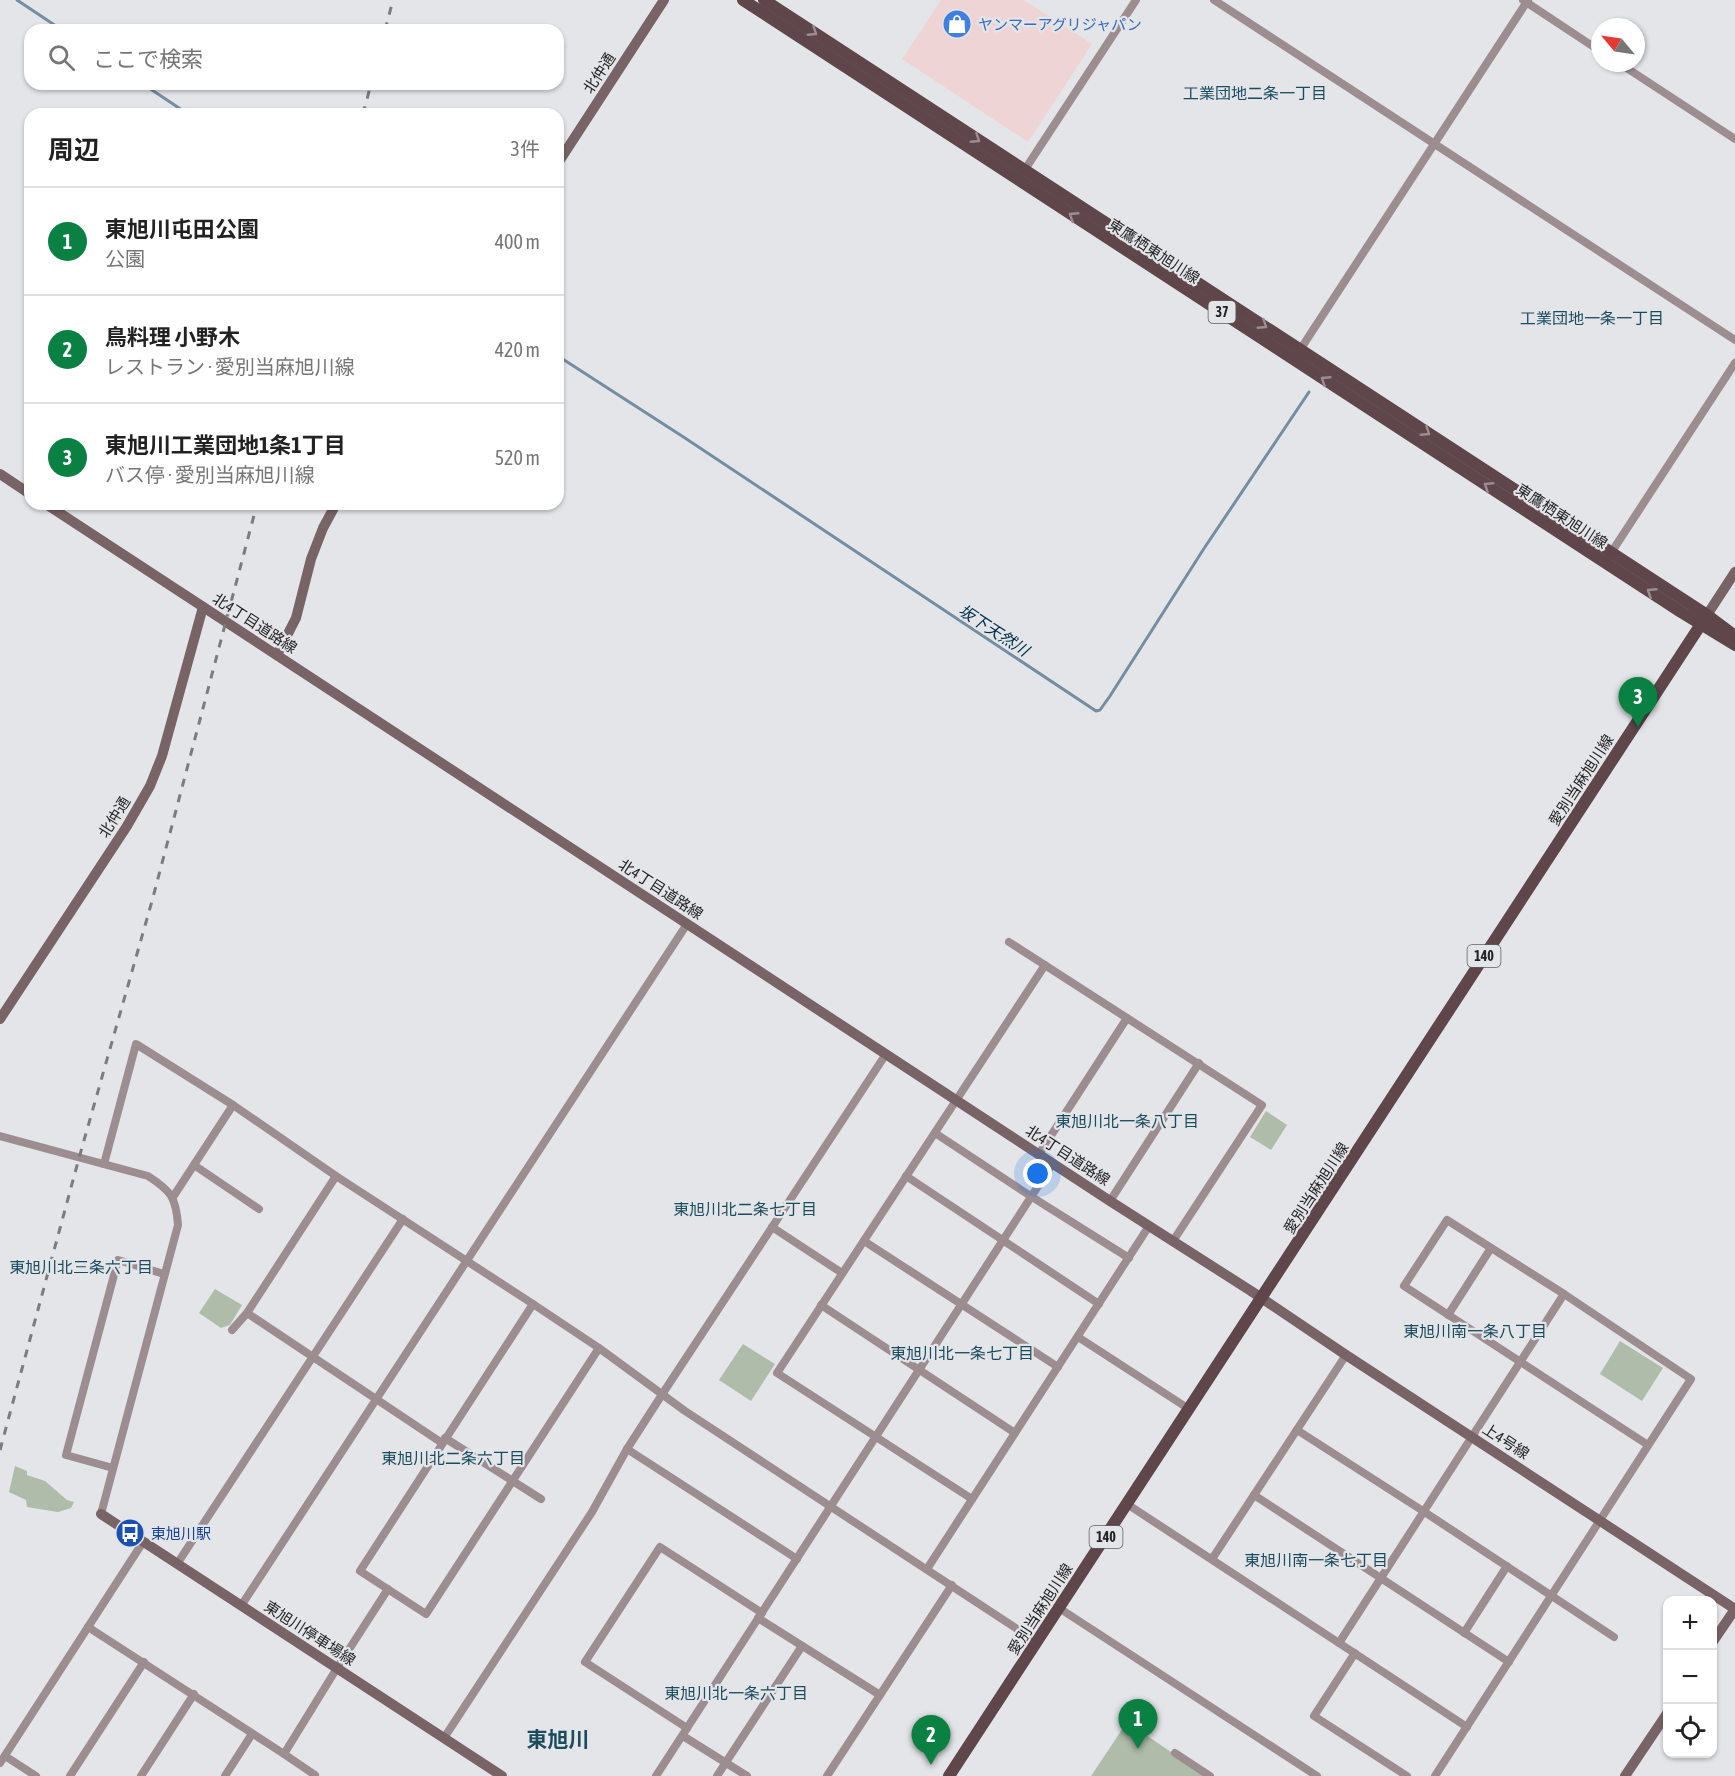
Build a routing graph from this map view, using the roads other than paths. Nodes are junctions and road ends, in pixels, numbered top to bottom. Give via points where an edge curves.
1 (664, 0) edge
2 (743, 0) edge
3 (764, 0) edge
4 (1136, 0) edge
5 (1214, 0) edge
6 (1526, 1) edge
7 (1591, 45) edge
8 (1633, 72) edge
9 (1735, 139) edge
10 (1435, 144) junction
11 (564, 154) edge
12 (1021, 175) junction
13 (1735, 340) edge
14 (1297, 355) junction
15 (1735, 363) edge
16 (0, 474) edge
17 (24, 490) edge
18 (54, 510) edge
19 (333, 510) edge
20 (1608, 558) junction
21 (1735, 572) edge
22 (203, 607) junction
23 (1704, 620) junction
24 (1735, 636) edge
25 (1735, 645) edge
26 (277, 655) junction
27 (687, 924) junction
28 (1009, 942) dead end
29 (1045, 965) junction
30 (1127, 1018) junction
31 (0, 1019) edge
32 (886, 1054) junction
33 (1198, 1063) junction
34 (957, 1101) junction
35 (232, 1105) junction
36 (935, 1133) junction
37 (0, 1136) edge
38 (1039, 1154) junction
39 (1053, 1163) junction
40 (104, 1164) junction
41 (194, 1165) junction
42 (336, 1176) junction
43 (906, 1176) junction
44 (173, 1197) junction
45 (1032, 1197) junction
46 (1110, 1201) junction
47 (260, 1209) dead end
48 (403, 1219) junction
49 (1149, 1226) junction
50 (772, 1227) junction
51 (864, 1241) junction
52 (1003, 1241) junction
53 (1173, 1241) junction
54 (1491, 1248) junction
55 (1129, 1258) junction
56 (466, 1260) junction
57 (164, 1274) junction
58 (842, 1274) junction
59 (1564, 1294) junction
60 (1262, 1298) junction
61 (533, 1304) junction
62 (962, 1304) junction
63 (1099, 1304) junction
64 (822, 1305) junction
65 (246, 1313) junction
66 (1448, 1316) junction
67 (232, 1330) dead end
68 (1078, 1337) junction
69 (599, 1348) junction
70 (1346, 1354) junction
71 (311, 1356) junction
72 (1521, 1363) junction
73 (1058, 1367) junction
74 (918, 1370) junction
75 (663, 1394) junction
76 (378, 1400) junction
77 (1190, 1409) junction
78 (1297, 1430) junction
79 (1015, 1433) junction
80 (1471, 1436) junction
81 (876, 1437) junction
82 (444, 1441) junction
83 (1648, 1446) junction
84 (627, 1449) junction
85 (113, 1468) junction
86 (512, 1481) junction
87 (1254, 1495) junction
88 (541, 1499) dead end
89 (972, 1499) junction
90 (1127, 1504) junction
91 (830, 1507) junction
92 (1424, 1511) junction
93 (101, 1514) joint
94 (1599, 1520) junction
95 (143, 1542) junction
96 (797, 1558) junction
97 (1212, 1559) junction
98 (177, 1564) junction
99 (1507, 1566) junction
100 (927, 1569) junction
101 (1380, 1579) junction
102 (952, 1585) junction
103 (388, 1589) junction
104 (1551, 1596) junction
105 (241, 1605) junction
106 (1059, 1608) junction
107 (1735, 1609) edge
108 (760, 1615) junction
109 (88, 1627) junction
110 (1464, 1633) junction
111 (1614, 1637) dead end
112 (1717, 1637) edge
113 (1037, 1642) junction
114 (1339, 1643) junction
115 (802, 1646) junction
116 (1355, 1653) junction
117 (144, 1662) junction
118 (1509, 1662) junction
119 (337, 1668) junction
120 (194, 1694) junction
121 (880, 1695) junction
122 (1663, 1719) edge
123 (1467, 1727) junction
124 (685, 1732) junction
125 (252, 1734) junction
126 (444, 1738) junction
127 (1175, 1753) dead end
128 (284, 1754) junction
129 (5, 1756) junction
130 (0, 1763) edge
131 (726, 1763) junction
132 (36, 1776) edge
133 (70, 1776) edge
134 (141, 1776) edge
135 (225, 1776) edge
136 (314, 1776) edge
137 (502, 1776) edge
138 (656, 1776) edge
139 (717, 1776) edge
140 (747, 1776) edge
141 (827, 1776) edge
142 (949, 1776) edge
143 (1210, 1776) edge
144 (1317, 1776) edge
145 (1407, 1776) edge
146 (1436, 1776) edge
147 (1625, 1776) edge

1 - 11 street, 北仲通
2 - 12 main road, 東鷹栖東旭川線 / 37
3 -> 12 main road, 東鷹栖東旭川線 / 37
4 - 12 street
5 - 10 street
6 - 7 street
6 - 10 street
8 - 9 street
10 - 13 street
10 - 14 street
12 - 14 main road, 東鷹栖東旭川線 / 37
14 - 20 main road, 東鷹栖東旭川線 / 37
15 - 20 street
16 - 17 street
18 - 22 street, 北4丁目道路線
19 - 26 street via 311,559 296,618
20 - 23 main road, 東鷹栖東旭川線 / 37
21 - 23 street
22 - 26 street, 北4丁目道路線
22 - 31 street, 北仲通 via 150,786
23 - 24 main road, 37
23 - 25 main road, 37
23 - 60 main road, 愛別当麻旭川線 / 140
26 - 27 street, 北4丁目道路線
27 - 32 street, 北4丁目道路線
27 - 56 street
28 - 29 street
29 - 30 street
29 - 34 street
30 - 33 street
30 - 38 street
32 - 34 street, 北4丁目道路線
32 - 50 street
33 - 46 street
33 - 53 street via 1262,1105
34 - 36 street
34 - 38 street, 北4丁目道路線
35 - 40 street via 136,1044
35 - 41 street
35 - 42 street
36 - 43 street
36 - 45 street
37 - 40 street
38 - 39 street, 北4丁目道路線
39 - 45 street
39 - 46 street, 北4丁目道路線
40 - 44 street via 148,1176
41 - 44 street
41 - 47 street
42 - 48 street
42 - 65 street
43 - 51 street
43 - 52 street
44 - 57 street via 177,1225
45 - 52 street
45 - 55 street
46 - 49 street, 北4丁目道路線
48 - 56 street
48 - 71 street
49 - 53 street, 北4丁目道路線
49 - 55 street
50 - 58 street
50 - 75 street
51 - 58 street
51 - 62 street
52 - 62 street
52 - 63 street
53 - 60 street, 北4丁目道路線
54 - 59 street
54 - 66 street
54 - 66 street via 1447,1220 1404,1287
55 - 63 street
56 - 61 street
56 - 76 street
57 - 85 street
57 - 85 street via 118,1260 72,1432 66,1455
58 - 64 street
59 - 72 street
59 - 83 street via 1690,1378
60 - 70 street, 上4号線
60 - 77 main road, 愛別当麻旭川線 / 140
61 - 69 street
61 - 82 street
62 - 73 street
62 - 74 street
63 - 68 street
64 - 74 street
64 - 81 street via 777,1373
65 - 67 street
65 - 71 street
66 - 72 street
68 - 73 street
68 - 77 street
69 - 75 street
69 - 86 street
70 - 78 street
70 - 80 street, 上4号線
71 - 76 street
71 - 98 street
72 - 80 street
72 - 83 street
73 - 79 street
74 - 79 street
74 - 81 street
75 - 84 street
75 - 91 street
76 - 82 street
76 - 105 street
77 - 90 main road, 愛別当麻旭川線 / 140
78 - 87 street
78 - 92 street
79 - 89 street
80 - 92 street
80 - 94 street, 上4号線
81 - 89 street
81 - 91 street
82 - 86 street
82 - 103 street via 360,1571
83 - 94 street
84 - 96 street
84 - 126 street via 592,1512
85 - 93 street
86 - 88 street
86 - 103 street via 426,1614
87 - 97 street
87 - 101 street
89 - 100 street
90 - 97 street
90 - 106 main road, 愛別当麻旭川線 / 140
91 - 96 street
91 - 100 street
92 - 99 street
92 - 101 street
93 - 95 street, 東旭川停車場線
94 - 104 street
94 - 107 street, 上4号線
95 - 98 street, 東旭川停車場線
95 - 109 street
96 - 108 street
97 - 114 street
98 - 105 street, 東旭川停車場線
99 - 104 street
99 - 110 street
100 - 102 street
101 - 110 street
101 - 114 street
102 - 113 street
102 - 121 street
103 - 119 street
104 - 111 street
104 - 118 street
105 - 119 street, 東旭川停車場線
106 - 113 main road, 愛別当麻旭川線 / 140
106 - 144 street
107 - 112 street
108 - 115 street
108 - 124 street
108 - 124 street via 660,1547 597,1642 585,1662
109 - 117 street
109 - 129 street
110 - 118 street
113 - 142 main road, 愛別当麻旭川線 / 140
114 - 116 street
115 - 121 street
115 - 131 street
116 - 123 street
116 - 145 street via 1314,1716
117 - 120 street
117 - 133 street
118 - 123 street
119 - 126 street, 東旭川停車場線
119 - 128 street
120 - 125 street
120 - 134 street
121 - 141 street
122 - 147 street
123 - 146 street
124 - 131 street
124 - 138 street
125 - 128 street
125 - 135 street
126 - 137 street, 東旭川停車場線
127 - 143 street
128 - 136 street
129 - 130 street
129 - 132 street
131 - 139 street
131 - 140 street

